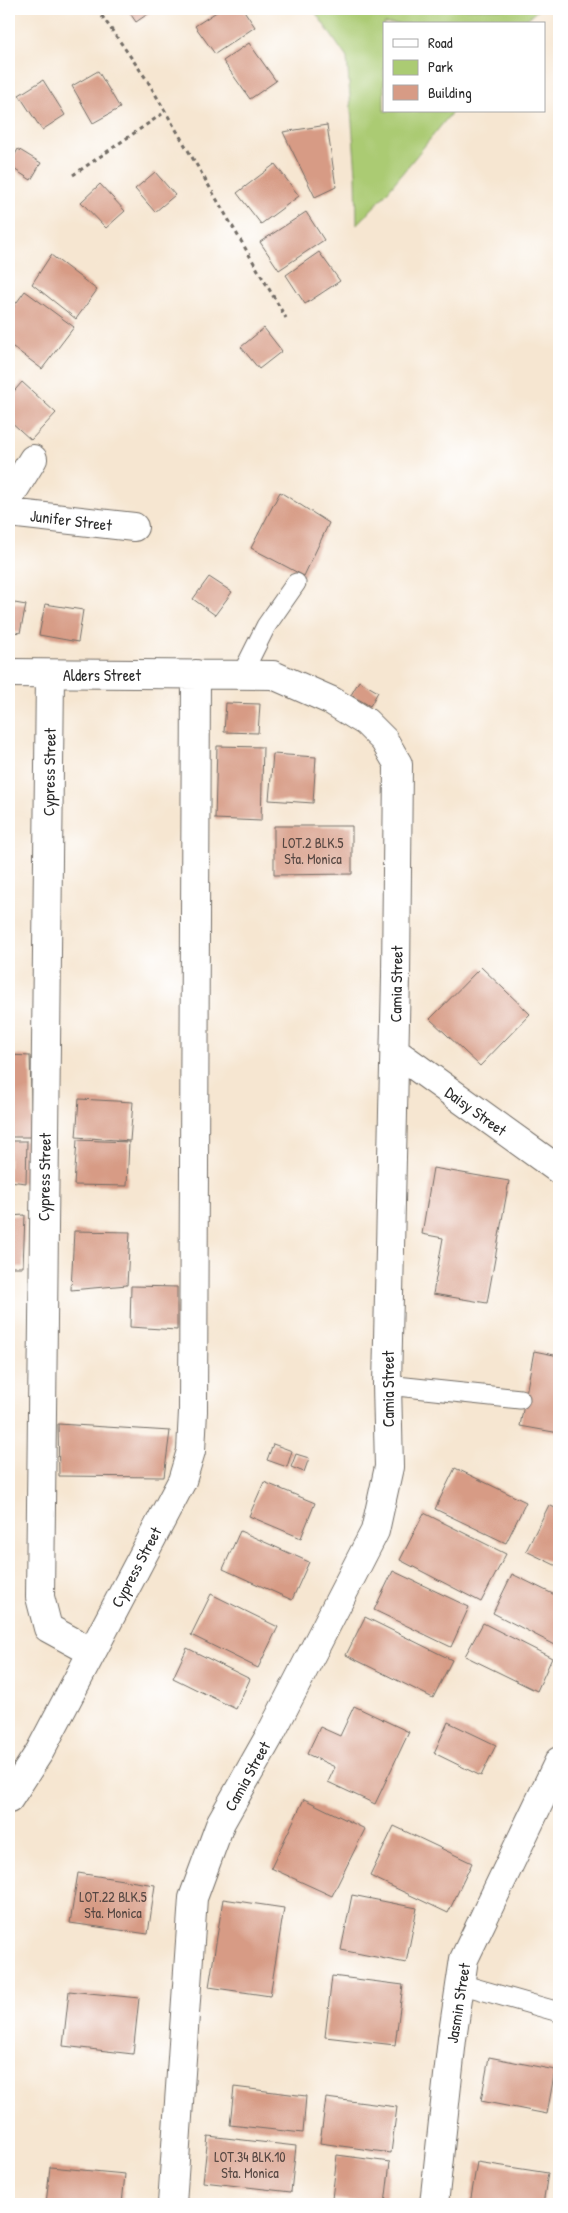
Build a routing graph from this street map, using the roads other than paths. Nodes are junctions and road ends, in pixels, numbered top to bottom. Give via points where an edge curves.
1 (33, 458) dead end
2 (9, 498) edge
3 (9, 513) edge
4 (134, 527) dead end
5 (296, 583) dead end
6 (9, 673) edge
7 (196, 674) junction
8 (242, 674) junction
9 (50, 675) junction
10 (394, 1051) junction
11 (559, 1170) edge
12 (387, 1385) junction
13 (520, 1399) dead end
14 (92, 1652) junction
15 (559, 1761) edge
16 (9, 1799) edge
17 (460, 1984) junction
18 (559, 2012) edge
19 (172, 2204) edge
20 (434, 2204) edge

1 - 2 street
3 - 4 street, Junifer Street
5 - 8 lane via 266,626
6 - 9 street, Alders Street
7 - 8 street, Camia Street
7 - 9 street, Alders Street
7 - 14 street, Cypress Street via 191,1451 182,1481
8 - 10 street, Camia Street via 273,675 332,701 366,722 384,740 398,764
9 - 14 street, Cypress Street via 39,1589 48,1628
10 - 11 street, Daisy Street
10 - 12 street, Camia Street
12 - 13 lane
12 - 19 street, Camia Street via 390,1467 375,1530 221,1822 193,1898
14 - 16 street, Cypress Street via 40,1751
15 - 17 street, Jasmin Street via 464,1959
17 - 18 lane
17 - 20 street, Jasmin Street

